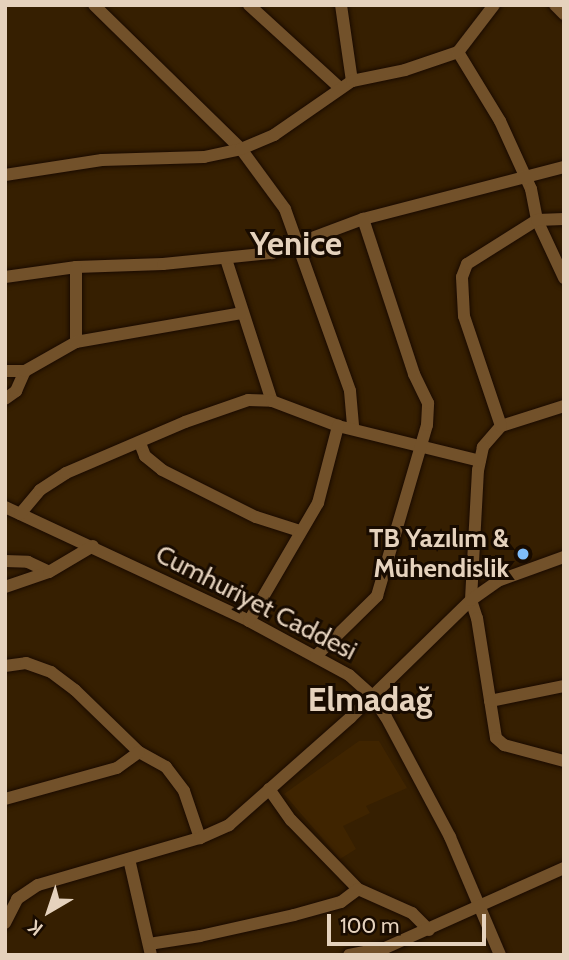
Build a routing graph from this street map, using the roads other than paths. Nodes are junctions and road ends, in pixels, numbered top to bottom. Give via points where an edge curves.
1 (94, 5) edge
2 (249, 5) edge
3 (341, 5) edge
4 (494, 5) edge
5 (555, 5) edge
6 (564, 13) edge
7 (458, 52) junction
8 (346, 85) junction
9 (241, 149) junction
10 (564, 167) edge
11 (5, 175) edge
12 (525, 175) junction
13 (363, 219) junction
14 (564, 219) edge
15 (537, 220) junction
16 (299, 243) junction
17 (226, 259) junction
18 (76, 267) junction
19 (5, 276) edge
20 (564, 278) edge
21 (243, 313) junction
22 (76, 342) junction
23 (5, 371) edge
24 (25, 371) junction
25 (5, 399) edge
26 (272, 401) junction
27 (564, 406) edge
28 (338, 426) junction
29 (501, 426) junction
30 (353, 428) junction
31 (140, 443) junction
32 (420, 445) junction
33 (480, 461) junction
34 (5, 507) edge
35 (20, 513) junction
36 (300, 531) junction
37 (93, 546) junction
38 (564, 557) edge
39 (5, 561) edge
40 (49, 572) junction
41 (5, 587) edge
42 (471, 600) junction
43 (249, 621) junction
44 (316, 656) junction
45 (5, 666) edge
46 (564, 686) edge
47 (371, 695) junction
48 (490, 701) junction
49 (139, 752) junction
50 (564, 761) edge
51 (269, 789) junction
52 (5, 799) edge
53 (200, 838) junction
54 (129, 859) junction
55 (564, 868) edge
56 (358, 889) junction
57 (482, 906) junction
58 (6, 920) edge
59 (429, 930) junction
60 (150, 949) edge
61 (349, 955) edge
62 (499, 955) edge

1 - 9 street
2 - 8 street
3 - 8 street
4 - 7 street
5 - 6 street
7 - 8 street
7 - 12 street via 500,121
8 - 9 street via 274,135
9 - 11 street via 204,157 102,160
9 - 16 street via 285,209
10 - 12 street
12 - 13 street
12 - 15 street
13 - 16 street
13 - 32 street via 414,374 428,403
14 - 15 street
15 - 20 street
15 - 29 street via 467,264 462,277 464,316
16 - 17 street via 272,253
16 - 30 street via 350,391
17 - 18 street
17 - 21 street
18 - 19 street
18 - 22 street
21 - 22 street
21 - 26 street
22 - 24 street
23 - 24 street
24 - 25 street via 16,391
26 - 28 street
26 - 31 street via 248,400
27 - 29 street
28 - 30 street
28 - 36 street via 318,503
29 - 33 street via 483,447
30 - 32 street
31 - 35 street via 66,473 40,490
31 - 36 street via 145,456 162,470 256,517
32 - 33 street
32 - 44 street via 377,596
33 - 42 street
34 - 35 street, Cumhuriyet Caddesi
35 - 37 street, Cumhuriyet Caddesi
36 - 43 street
37 - 40 street
37 - 43 street, Cumhuriyet Caddesi
38 - 42 street via 500,580
39 - 40 street via 28,562
40 - 41 street
42 - 47 street
42 - 48 street
43 - 44 street, Cumhuriyet Caddesi
44 - 47 street, Cumhuriyet Caddesi via 349,675
45 - 49 street via 26,663 51,672
46 - 48 street
47 - 51 street
47 - 57 street, Cumhuriyet Caddesi via 450,837
48 - 50 street via 496,738 504,745
49 - 52 street via 117,768
49 - 53 street via 166,767 184,791
51 - 53 street via 229,824
51 - 56 street via 291,820
53 - 54 street
54 - 58 street via 38,885 18,899
54 - 60 street
55 - 57 street
56 - 59 street via 412,913
56 - 60 street via 341,902
57 - 59 street
57 - 62 street, Cumhuriyet Caddesi
59 - 61 street via 385,948

